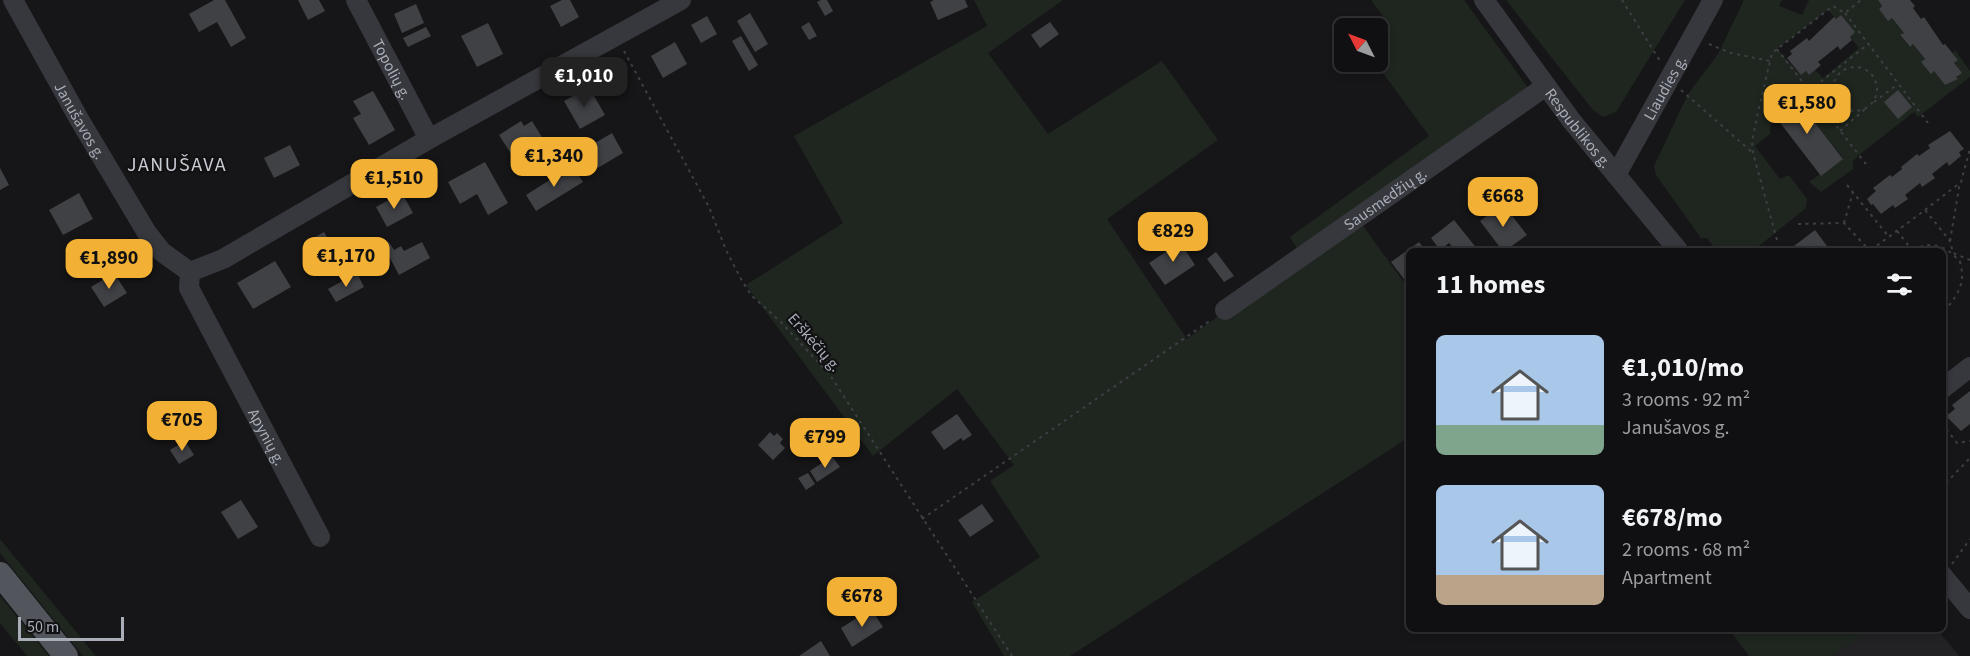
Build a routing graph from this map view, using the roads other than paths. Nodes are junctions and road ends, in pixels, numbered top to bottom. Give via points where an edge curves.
1 (13, 0) edge
2 (356, 0) edge
3 (681, 0) edge
4 (1484, 0) edge
5 (1713, 0) edge
6 (1546, 86) junction
7 (429, 139) junction
8 (1616, 175) junction
9 (1676, 248) edge
10 (190, 272) junction
11 (1225, 310) road end
12 (1970, 367) edge
13 (1946, 386) edge
14 (320, 537) dead end
15 (0, 574) edge
16 (1946, 579) edge
17 (1970, 609) edge
18 (66, 656) edge

1 - 10 street, Janušavos g. via 147,233 162,252
2 - 7 street, Topolių g.
3 - 7 street
4 - 6 street, Respublikos g.
5 - 8 street, Liaudies g.
6 - 8 street, Respublikos g.
6 - 11 street, Sausmedžių g.
7 - 10 street via 223,259
8 - 9 street, Respublikos g.
10 - 14 street, Apynių g. via 189,288
12 - 13 street
15 - 18 main road
16 - 17 street

